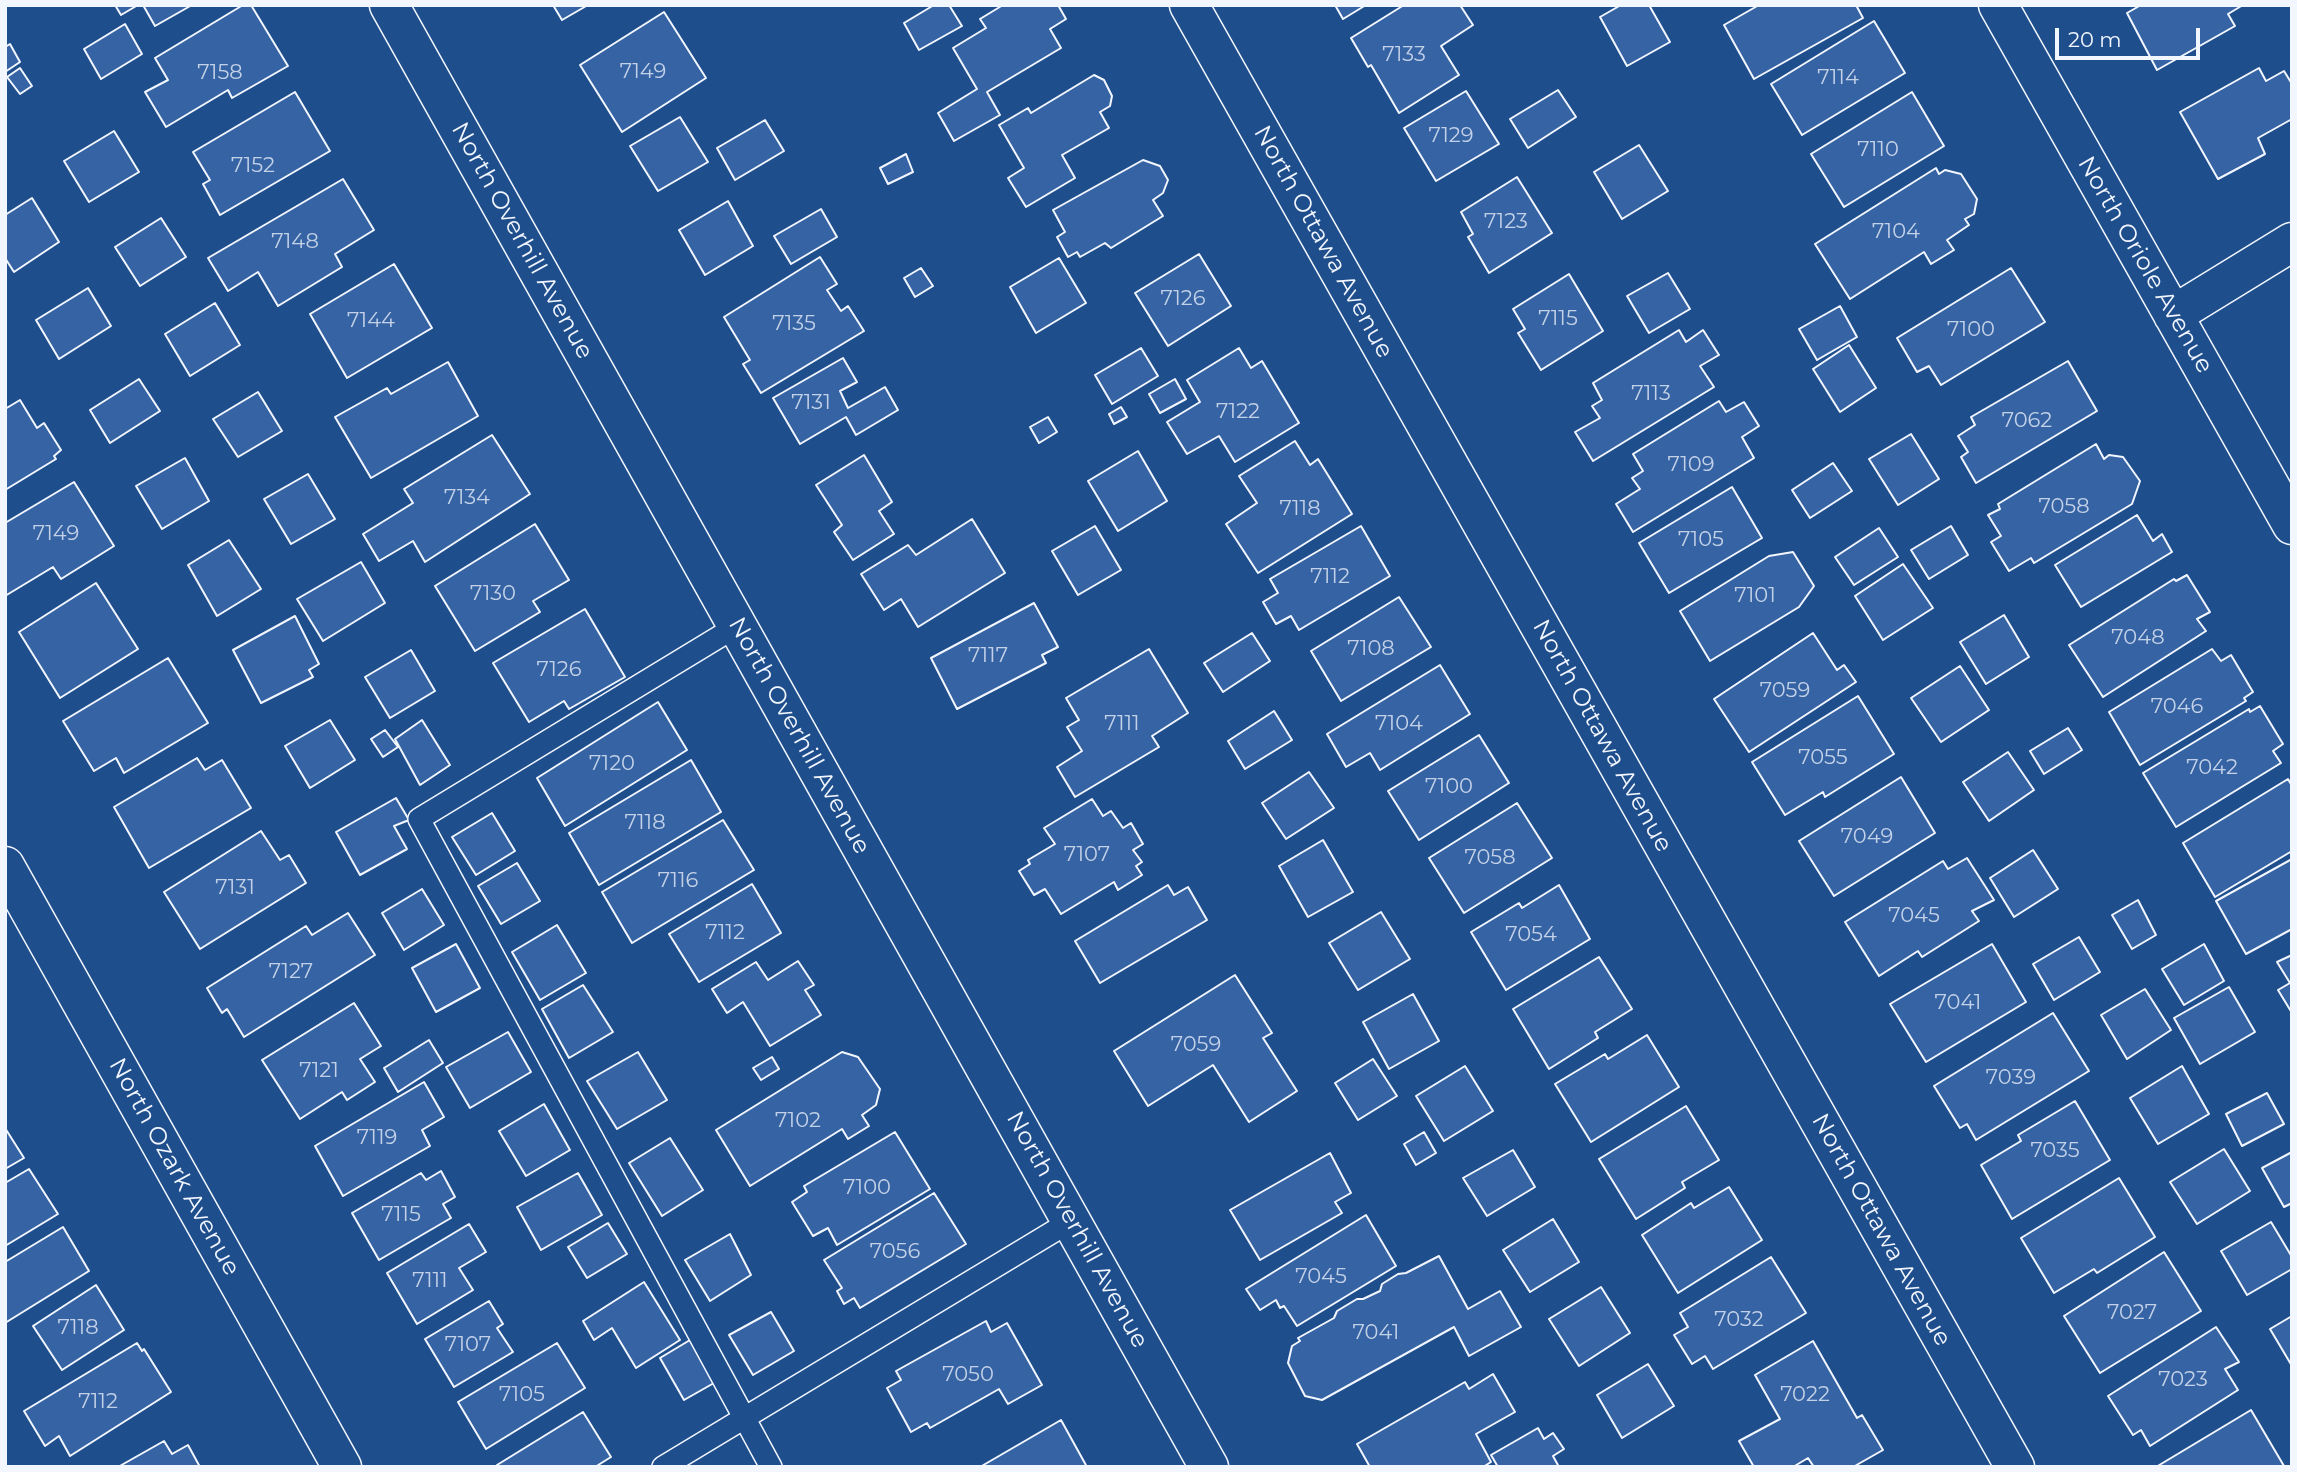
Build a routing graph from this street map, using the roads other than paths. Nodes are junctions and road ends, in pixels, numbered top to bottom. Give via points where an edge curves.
1 (389, 5) edge
2 (1189, 5) edge
3 (1998, 5) edge
4 (2292, 242) edge
5 (2173, 315) junction
6 (2292, 525) edge
7 (737, 625) junction
8 (5, 866) edge
9 (1071, 1221) junction
10 (744, 1418) junction
11 (342, 1467) edge
12 (663, 1467) edge
13 (771, 1467) edge
14 (1209, 1467) edge
15 (2015, 1467) edge

1 - 7 street, North Overhill Avenue
2 - 15 street, North Ottawa Avenue
3 - 5 street, North Oriole Avenue
4 - 5 street
5 - 6 street, North Oriole Avenue
7 - 9 street, North Overhill Avenue
7 - 10 lane via 419,819
8 - 11 street, North Ozark Avenue
9 - 10 lane
9 - 14 street, North Overhill Avenue
10 - 12 lane
10 - 13 lane

